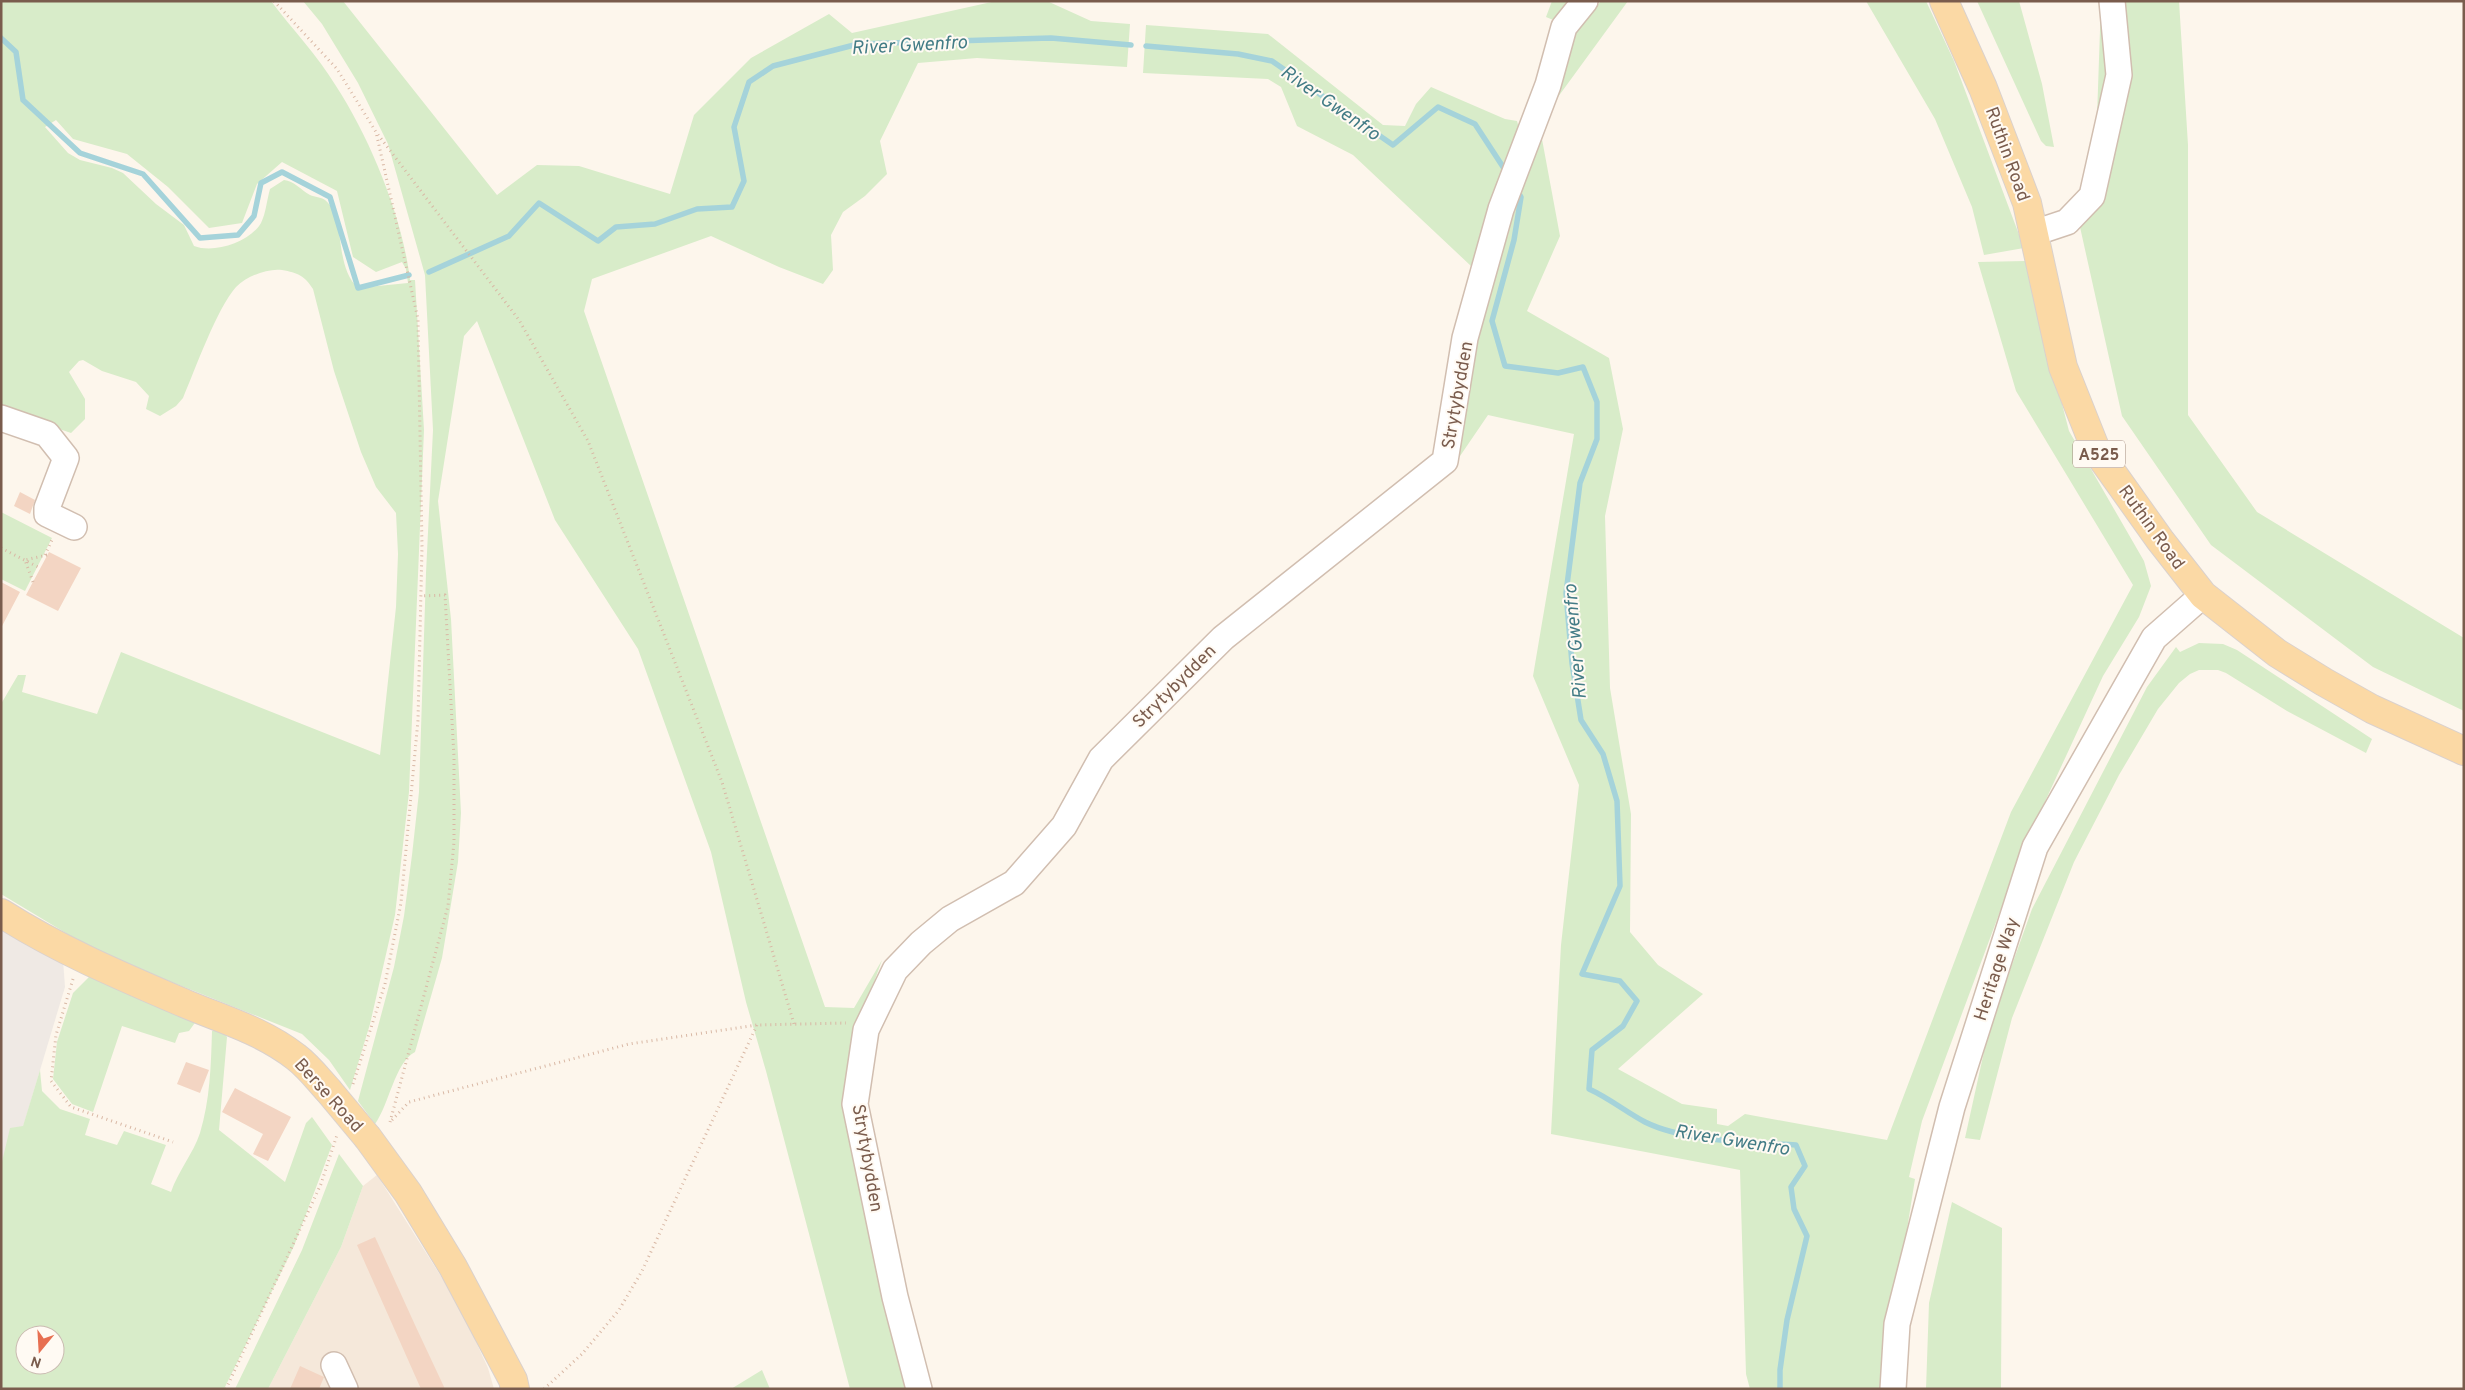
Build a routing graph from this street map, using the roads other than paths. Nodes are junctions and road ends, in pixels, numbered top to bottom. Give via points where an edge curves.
1 (1585, 1) edge
2 (1944, 1) edge
3 (2112, 1) edge
4 (2034, 233) junction
5 (1, 418) edge
6 (74, 527) dead end
7 (2203, 595) junction
8 (2464, 751) edge
9 (1, 913) edge
10 (334, 1364) dead end
11 (344, 1389) edge
12 (515, 1389) edge
13 (919, 1389) edge
14 (1894, 1389) edge

1 - 13 street, Strytybydden via 1564,26 1548,85 1511,183 1466,338 1445,461 1223,638 1101,759 1064,826 1014,883 950,919 895,970 866,1030 856,1104 895,1297
2 - 4 main road, Ruthin Road / A525 via 1983,88 2027,203
3 - 4 street via 2119,75 2092,196 2067,222
4 - 7 main road, Ruthin Road / A525 via 2064,367 2096,450
5 - 6 street via 47,434 66,458 47,514
7 - 8 main road, Ruthin Road / A525 via 2277,653 2324,682 2372,709
7 - 14 street, Heritage Way via 2154,638 2035,847 1952,1107 1897,1324
9 - 12 main road, Berse Road, bridge via 80,957 188,1005 248,1027 340,1089 370,1141 408,1194 453,1267
10 - 11 street

